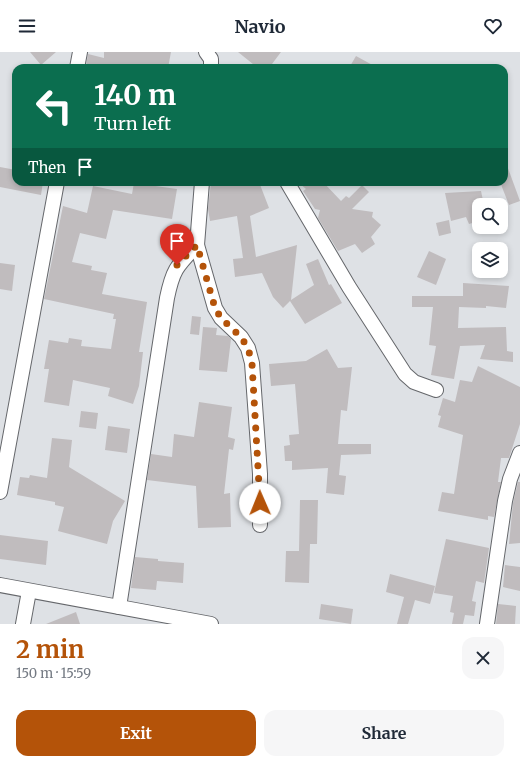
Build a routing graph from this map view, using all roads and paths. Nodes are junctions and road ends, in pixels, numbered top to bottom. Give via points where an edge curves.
1 (80, 52) edge
2 (78, 64) edge
3 (56, 186) edge
4 (202, 186) edge
5 (289, 186) edge
6 (197, 245) junction
7 (436, 390) dead end
8 (520, 454) edge
9 (0, 492) edge
10 (260, 525) dead end
11 (0, 585) edge
12 (29, 591) junction
13 (119, 607) junction
14 (23, 624) edge
15 (211, 624) edge
16 (488, 624) edge

1 - 2 street
3 - 9 street
4 - 6 street
5 - 7 street via 401,368 414,382
6 - 10 street via 215,308 221,318 241,337 248,348 252,363 260,474
6 - 13 street via 177,265 171,280
8 - 16 street via 505,501
11 - 12 street
12 - 13 street
12 - 14 street
13 - 15 street

